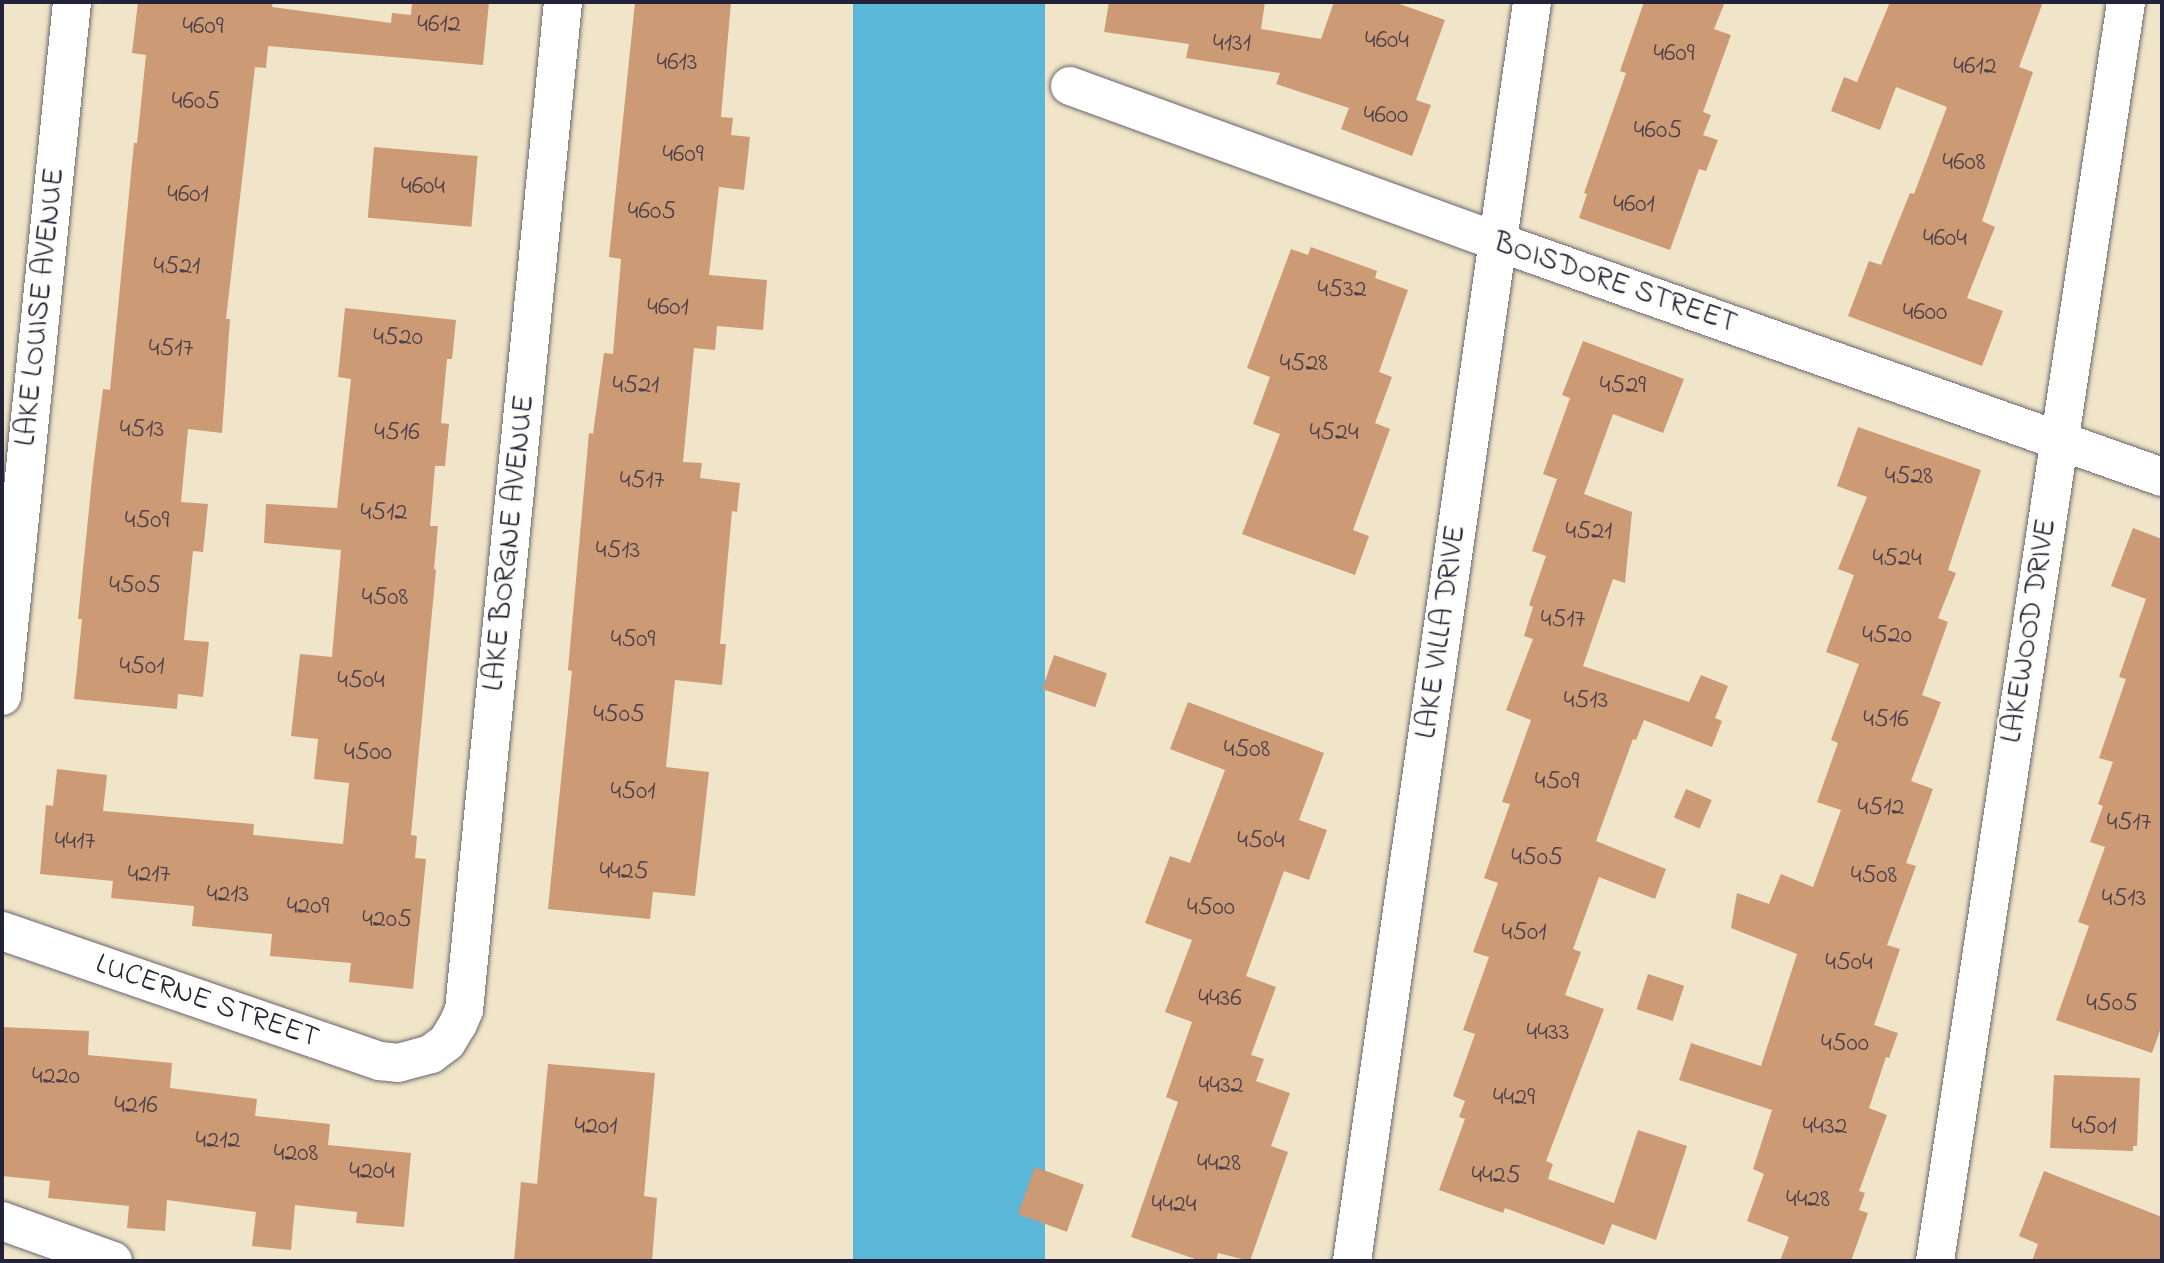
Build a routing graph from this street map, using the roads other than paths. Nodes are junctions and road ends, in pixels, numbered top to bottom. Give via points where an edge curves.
1 (72, 2) edge
2 (564, 2) edge
3 (1532, 2) edge
4 (2126, 2) edge
5 (1070, 86) dead end
6 (1498, 242) junction
7 (2059, 440) junction
8 (2162, 477) edge
9 (2, 696) edge
10 (2, 931) edge
11 (414, 1060) joint
12 (2, 1221) edge
13 (113, 1261) edge
14 (1352, 1261) edge
15 (1936, 1261) edge

1 - 9 street, LAKE LOUISE AVENUE
2 - 11 street, LAKE BORGNE AVENUE via 464,1010 447,1042
3 - 6 street, LAKE VILLA DRIVE
4 - 7 street, LAKEWOOD DRIVE
5 - 6 street, BOISDORE STREET
6 - 7 street, BOISDORE STREET
6 - 14 street, LAKE VILLA DRIVE
7 - 8 street, BOISDORE STREET
7 - 15 street, LAKEWOOD DRIVE
10 - 11 street, LUCERNE STREET via 380,1061
12 - 13 street

